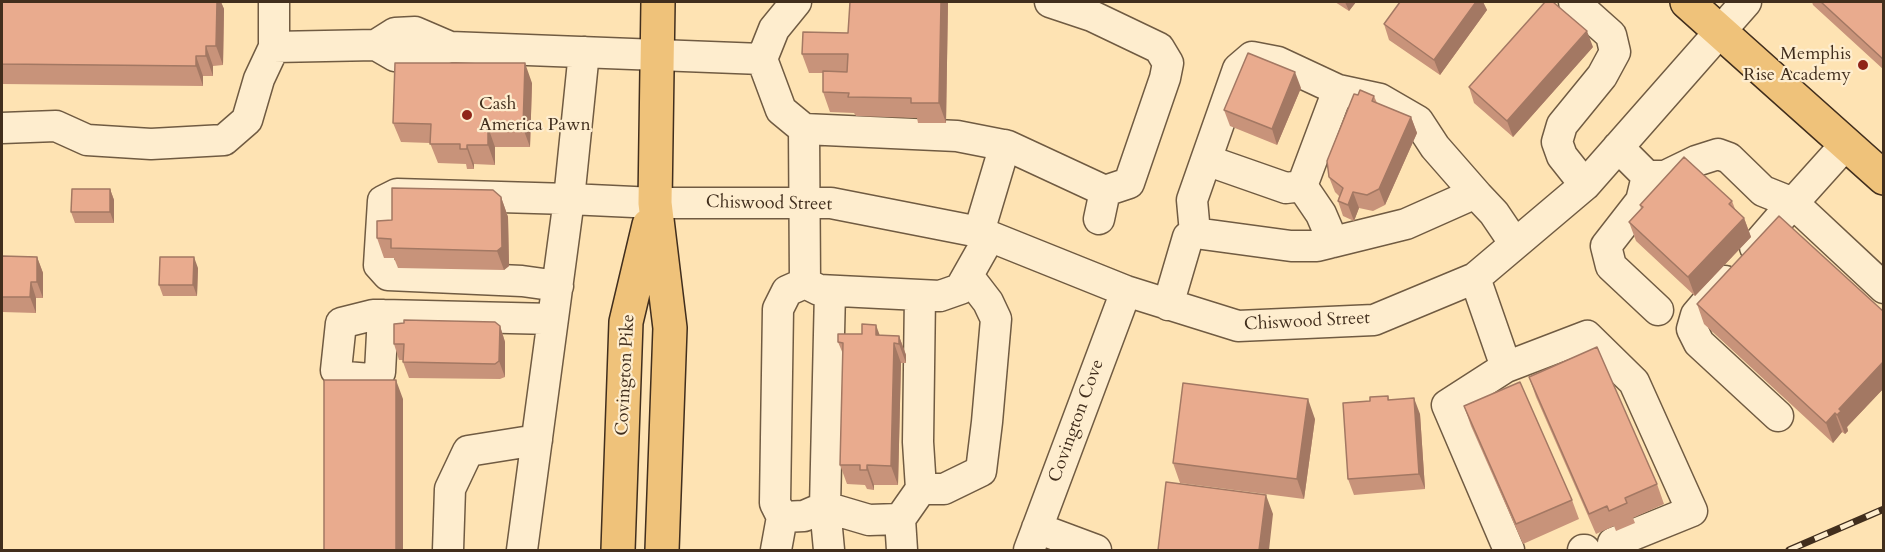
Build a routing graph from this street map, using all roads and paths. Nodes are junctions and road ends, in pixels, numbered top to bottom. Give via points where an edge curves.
1 (274, 2) edge
2 (658, 2) edge
3 (796, 2) edge
4 (1050, 2) edge
5 (1574, 2) edge
6 (1687, 2) edge
7 (1746, 2) edge
8 (1721, 30) junction
9 (274, 47) junction
10 (584, 52) junction
11 (657, 54) junction
12 (762, 59) junction
13 (1338, 90) junction
14 (2, 128) edge
15 (804, 129) junction
16 (1846, 144) junction
17 (1005, 146) junction
18 (1618, 147) junction
19 (1206, 160) junction
20 (417, 176) dead end
21 (1647, 176) junction
22 (1884, 178) edge
23 (1585, 185) junction
24 (1302, 186) junction
25 (570, 188) junction
26 (1478, 195) junction
27 (655, 203) junction
28 (806, 203) junction
29 (1793, 203) junction
30 (1195, 233) junction
31 (984, 234) junction
32 (1333, 242) junction
33 (1515, 244) junction
34 (968, 276) junction
35 (1475, 278) junction
36 (558, 286) junction
37 (818, 287) junction
38 (1884, 288) edge
39 (1126, 291) junction
40 (920, 295) junction
41 (1168, 305) junction
42 (1658, 310) dead end
43 (383, 315) dead end
44 (553, 319) junction
45 (1506, 367) junction
46 (1778, 416) dead end
47 (537, 440) junction
48 (921, 489) junction
49 (825, 507) junction
50 (782, 517) junction
51 (900, 519) junction
52 (1033, 539) edge
53 (1594, 548) edge
54 (448, 550) edge
55 (522, 550) edge
56 (618, 550) edge
57 (662, 550) edge
58 (776, 550) edge
59 (829, 550) edge
60 (902, 550) edge
61 (1096, 550) edge
62 (1509, 550) edge

1 - 9 street
2 - 11 main road, Covington Pike
3 - 12 street via 774,29
4 - 17 street via 1092,16 1159,48 1168,63 1165,78 1129,183 1102,205
5 - 23 street via 1611,36 1615,52 1602,76 1562,125 1557,142 1562,156
6 - 8 main road
7 - 8 street, Chiswood Street
8 - 16 main road
8 - 18 street, Chiswood Street
9 - 10 street via 376,45 395,56 414,58 450,47
9 - 14 street via 247,120 224,140 151,144 87,140 56,126
10 - 11 street
10 - 25 street
11 - 12 street
11 - 27 main road, Covington Pike
12 - 15 street via 781,110
13 - 19 street via 1278,62 1252,57 1238,69
13 - 24 street
13 - 26 street via 1380,99 1418,121 1435,147
15 - 17 street via 957,136
15 - 28 street
16 - 22 main road
16 - 29 street
17 - 31 street
18 - 21 street
18 - 23 street, Chiswood Street
19 - 24 street via 1286,188
19 - 30 street via 1192,200
20 - 25 street
21 - 29 street via 1665,176 1718,154 1729,158 1763,192
21 - 42 street via 1641,201 1606,246 1611,266
23 - 33 street, Chiswood Street
24 - 32 street via 1321,214
25 - 27 street, Chiswood Street
25 - 36 street
25 - 36 street via 397,194 383,201 379,265 388,275 522,280
26 - 32 street via 1406,224
26 - 33 street
27 - 28 street, Chiswood Street
27 - 56 main road, Covington Pike via 626,322
27 - 57 main road, Covington Pike via 670,328
28 - 31 street, Chiswood Street via 831,202
28 - 37 street
29 - 38 street
29 - 46 street via 1696,315 1692,329 1700,343
30 - 32 street via 1291,246
30 - 41 street via 1188,237
31 - 34 street
31 - 39 street, Chiswood Street
33 - 35 street, Chiswood Street
34 - 40 street via 960,289 940,296
34 - 48 street via 996,319 981,471 944,489
35 - 41 street, Chiswood Street via 1374,320 1238,326
35 - 45 street
36 - 44 street
37 - 40 street
37 - 49 street
37 - 50 street via 787,291 778,309 775,503
39 - 41 street, Chiswood Street
39 - 52 street, Covington Cove
40 - 48 street
43 - 44 street
44 - 47 street
45 - 53 street via 1587,336 1634,382 1692,511
45 - 62 street via 1447,405
47 - 54 street via 468,451 450,489
47 - 55 street
48 - 51 street
49 - 50 street via 804,516
49 - 51 street via 869,520
49 - 59 street
50 - 58 street
51 - 60 street
52 - 61 street

